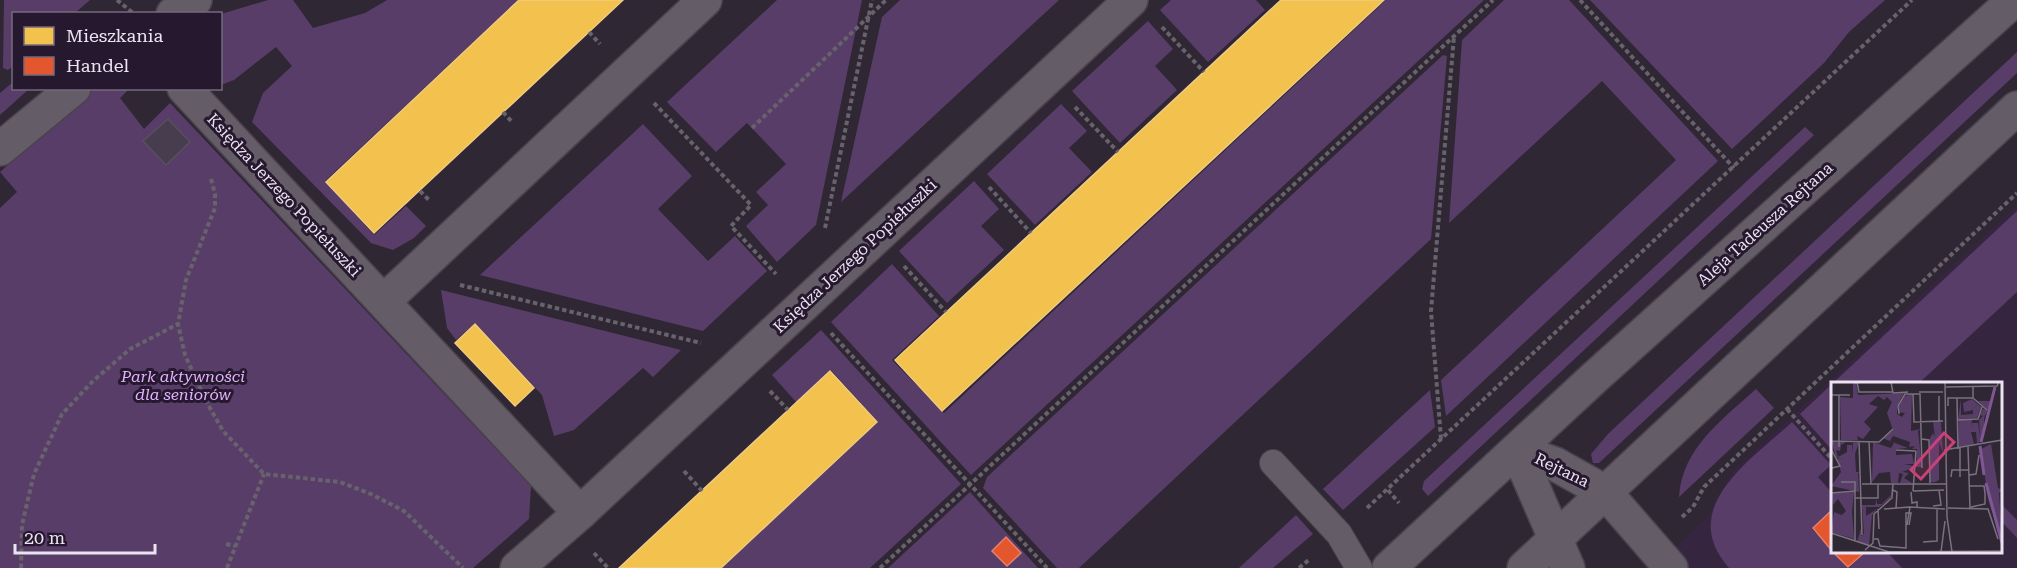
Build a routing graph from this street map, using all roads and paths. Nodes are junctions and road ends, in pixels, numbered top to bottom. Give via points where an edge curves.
1 (117, 0) edge
2 (195, 0) edge
3 (705, 0) edge
4 (872, 0) edge
5 (886, 0) edge
6 (1131, 0) edge
7 (1493, 0) edge
8 (1580, 0) edge
9 (1912, 0) edge
10 (2014, 0) edge
11 (131, 12) edge
12 (175, 12) edge
13 (868, 17) junction
14 (1157, 22) dead end
15 (1454, 36) junction
16 (1204, 72) dead end
17 (626, 73) junction
18 (72, 90) edge
19 (186, 90) edge
20 (1071, 103) dead end
21 (2017, 108) edge
22 (752, 128) dead end
23 (224, 132) junction
24 (0, 149) edge
25 (1118, 152) dead end
26 (1734, 168) junction
27 (985, 183) dead end
28 (2017, 193) edge
29 (824, 232) dead end
30 (1031, 233) dead end
31 (900, 262) dead end
32 (810, 300) junction
33 (384, 302) junction
34 (946, 312) dead end
35 (178, 324) junction
36 (766, 386) dead end
37 (1786, 409) junction
38 (788, 410) dead end
39 (1442, 439) junction
40 (1517, 450) junction
41 (1831, 457) edge
42 (1273, 463) dead end
43 (679, 466) dead end
44 (264, 474) junction
45 (970, 485) junction
46 (702, 490) dead end
47 (1605, 492) junction
48 (580, 513) junction
49 (1359, 515) dead end
50 (1681, 518) dead end
51 (226, 544) dead end
52 (235, 546) junction
53 (1561, 554) edge
54 (21, 568) edge
55 (227, 568) edge
56 (463, 568) edge
57 (517, 568) edge
58 (880, 568) edge
59 (1047, 568) edge
60 (1359, 568) edge
61 (1389, 568) edge
62 (1524, 568) edge
63 (1671, 568) edge

1 - 11 path
2 - 12 street
3 - 17 street
4 - 13 path
5 - 13 path
6 - 32 street, Księdza Jerzego Popiełuszki
7 - 15 path
8 - 26 path
9 - 26 path
10 - 40 street, Aleja Tadeusza Rejtana
13 - 22 path
13 - 29 path
14 - 16 path
15 - 39 path via 1431,310
15 - 45 path
17 - 32 path via 751,205 731,226 790,289
17 - 33 street
18 - 24 street
19 - 23 street, Księdza Jerzego Popiełuszki
20 - 25 path
21 - 47 street
23 - 33 street, Księdza Jerzego Popiełuszki
23 - 35 path via 206,163 215,208 186,280
26 - 39 path
27 - 30 path
28 - 37 path
31 - 34 path
32 - 45 path via 820,321
32 - 48 street, Księdza Jerzego Popiełuszki
33 - 48 street, Księdza Jerzego Popiełuszki
35 - 44 path via 185,355 223,431
35 - 54 path via 130,349 62,414 34,474 22,525
36 - 38 path
37 - 41 path
37 - 50 path via 1704,487 1693,507
39 - 49 path
40 - 47 street, Rejtana via 1555,464
40 - 53 street
40 - 61 street, Aleja Tadeusza Rejtana
42 - 60 lane via 1339,534
43 - 46 path
44 - 52 path
44 - 56 path via 340,482 371,494 404,511
45 - 58 path
45 - 59 path
47 - 53 street
47 - 63 street, Rejtana
48 - 57 street, Księdza Jerzego Popiełuszki
51 - 52 path
52 - 55 path
53 - 62 street

